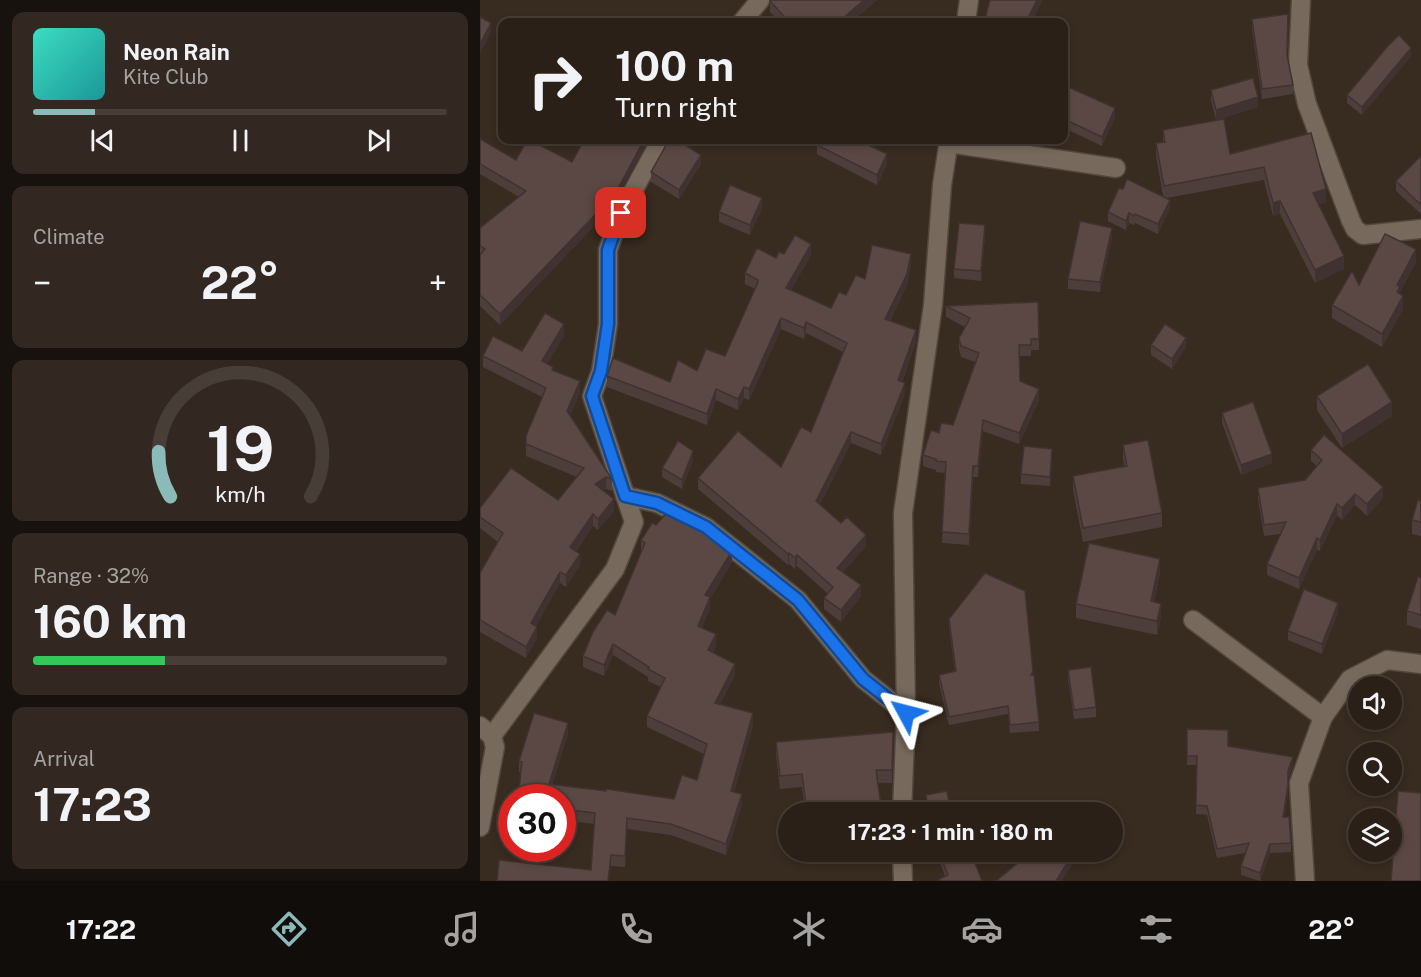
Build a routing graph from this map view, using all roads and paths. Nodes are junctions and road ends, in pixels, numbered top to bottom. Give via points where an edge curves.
1 (760, 0) edge
2 (969, 0) edge
3 (1301, 0) edge
4 (745, 18) edge
5 (967, 18) edge
6 (660, 144) edge
7 (949, 144) edge
8 (968, 144) edge
9 (1116, 168) dead end
10 (1421, 229) edge
11 (625, 496) junction
12 (1193, 620) dead end
13 (1421, 664) edge
14 (906, 713) junction
15 (1323, 717) junction
16 (486, 731) edge
17 (902, 802) edge
18 (480, 827) edge
19 (902, 862) edge
20 (903, 881) edge
21 (1305, 881) edge

1 - 4 street
2 - 5 street
3 - 10 street via 1298,65 1307,104 1355,229 1363,235
6 - 11 street via 621,213 608,250 608,324 601,371 592,396
7 - 14 street via 933,305 903,513
8 - 9 street
11 - 14 street via 657,503 706,527 798,600 863,679
11 - 16 street via 633,522 615,569
12 - 15 street
13 - 15 street via 1387,660 1350,678
14 - 17 street
15 - 21 street via 1299,783
16 - 18 street via 495,747
19 - 20 street

